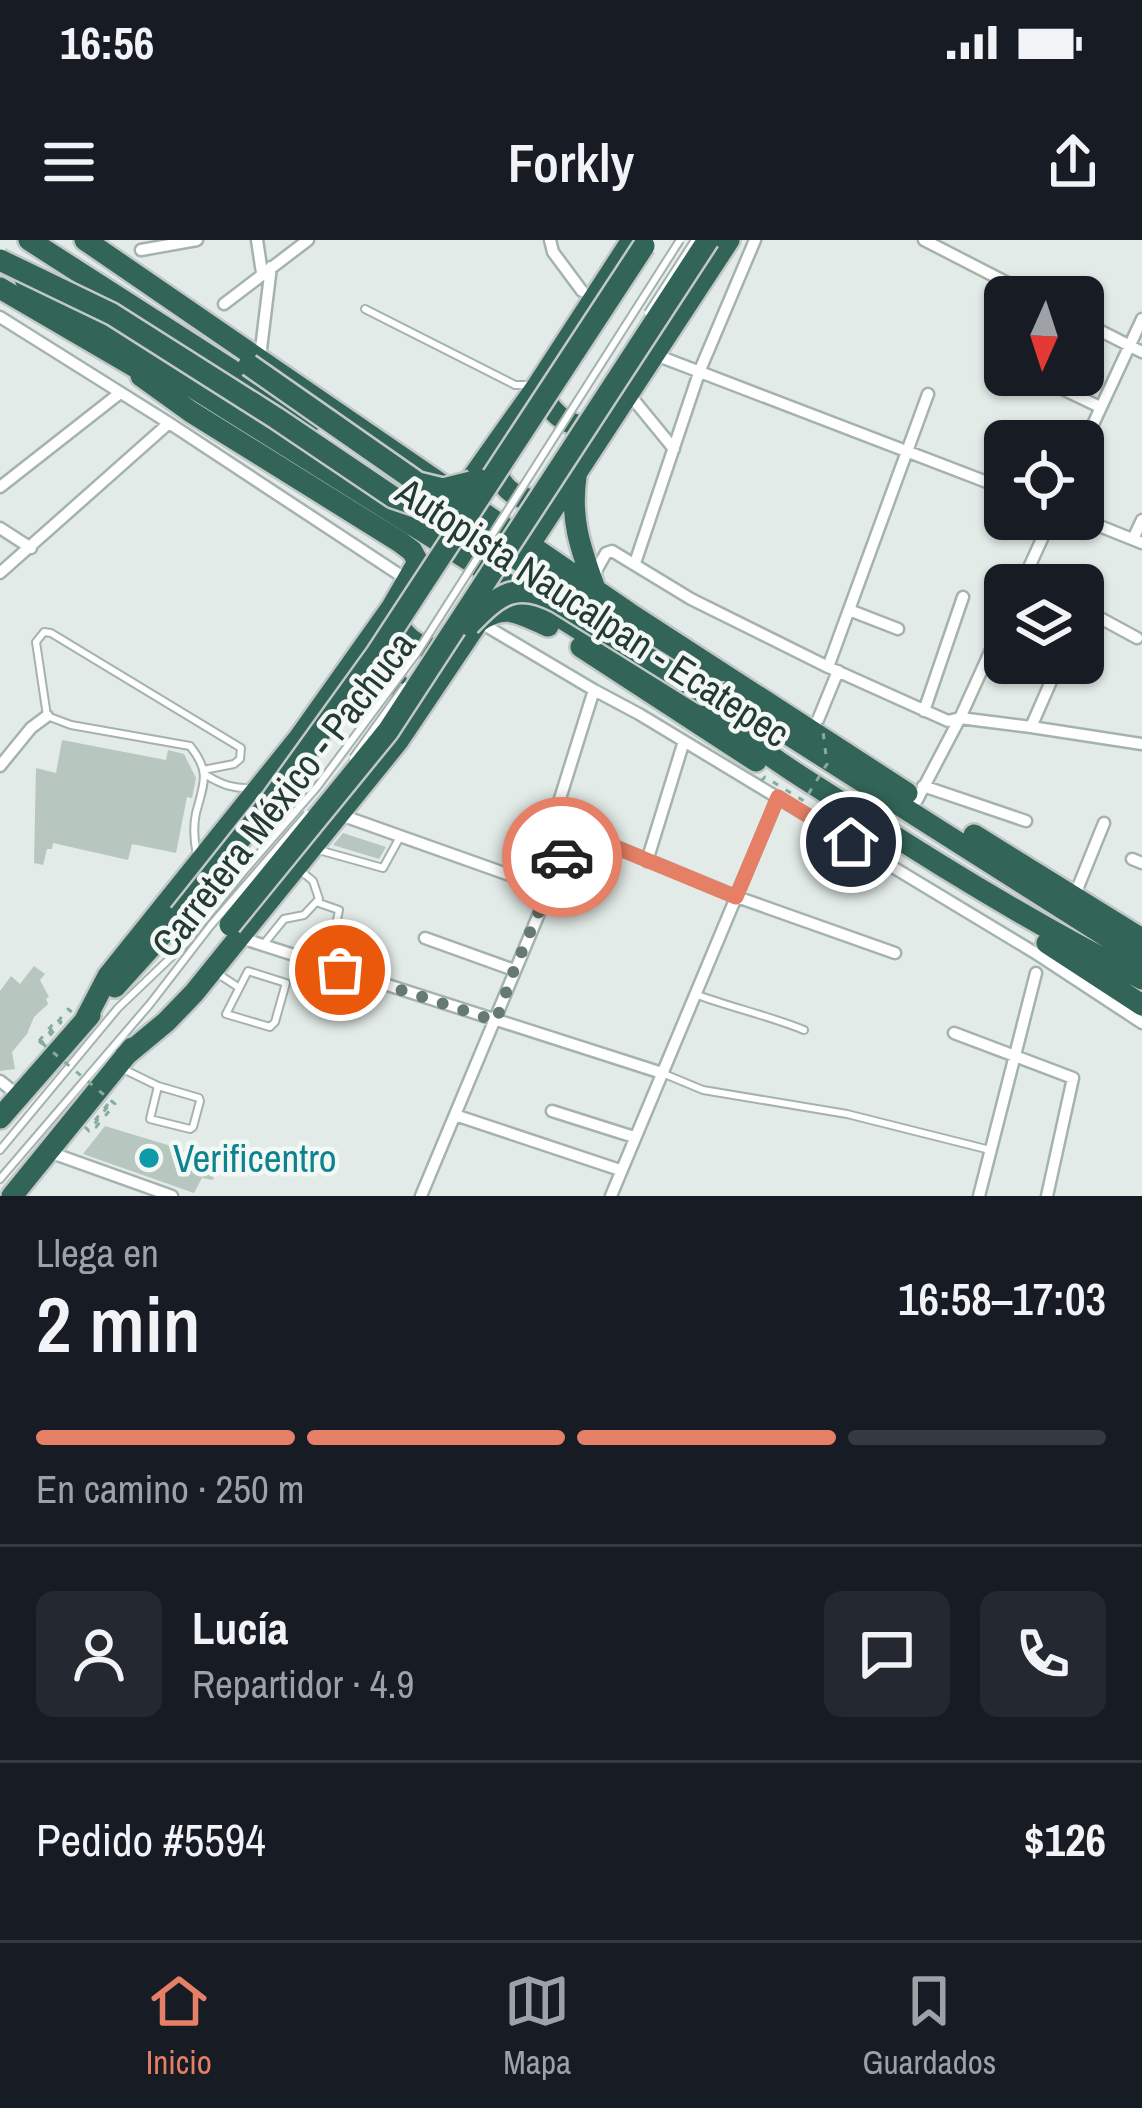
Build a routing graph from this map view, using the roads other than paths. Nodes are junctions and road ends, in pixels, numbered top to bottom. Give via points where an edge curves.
1 (29, 240) edge
2 (85, 240) edge
3 (196, 240) edge
4 (256, 240) edge
5 (308, 240) edge
6 (550, 240) edge
7 (680, 240) edge
8 (695, 240) edge
9 (708, 240) edge
10 (729, 240) edge
11 (755, 240) edge
12 (924, 240) edge
13 (635, 242) edge
14 (141, 250) dead end
15 (0, 261) edge
16 (267, 270) junction
17 (994, 276) edge
18 (0, 287) edge
19 (582, 291) dead end
20 (224, 304) dead end
21 (365, 308) dead end
22 (0, 317) edge
23 (644, 319) dead end
24 (1142, 320) edge
25 (1104, 333) edge
26 (1128, 345) junction
27 (1142, 352) edge
28 (113, 356) junction
29 (661, 357) dead end
30 (254, 361) junction
31 (700, 370) junction
32 (538, 385) junction
33 (120, 393) junction
34 (629, 394) junction
35 (928, 394) dead end
36 (1077, 396) edge
37 (594, 397) dead end
38 (1100, 407) junction
39 (1094, 420) edge
40 (609, 422) junction
41 (169, 423) junction
42 (523, 431) junction
43 (674, 449) junction
44 (906, 452) junction
45 (489, 459) junction
46 (571, 480) junction
47 (984, 481) edge
48 (0, 488) edge
49 (453, 504) junction
50 (1142, 520) edge
51 (0, 528) edge
52 (1104, 528) edge
53 (1138, 541) edge
54 (31, 548) junction
55 (525, 552) junction
56 (635, 563) junction
57 (0, 573) edge
58 (409, 581) junction
59 (594, 587) junction
60 (963, 597) dead end
61 (392, 607) junction
62 (849, 610) junction
63 (1104, 620) edge
64 (478, 622) junction
65 (548, 626) junction
66 (898, 629) dead end
67 (1136, 638) dead end
68 (454, 644) junction
69 (984, 665) edge
70 (833, 669) junction
71 (337, 680) junction
72 (1049, 684) edge
73 (594, 690) junction
74 (724, 694) junction
75 (924, 711) junction
76 (46, 716) junction
77 (960, 718) junction
78 (407, 727) junction
79 (1030, 727) junction
80 (814, 733) junction
81 (684, 741) junction
82 (1142, 744) edge
83 (0, 766) edge
84 (205, 772) junction
85 (259, 788) junction
86 (920, 793) junction
87 (778, 797) junction
88 (338, 814) junction
89 (1026, 821) dead end
90 (1104, 824) dead end
91 (574, 830) junction
92 (401, 836) junction
93 (311, 848) junction
94 (647, 861) junction
95 (198, 864) junction
96 (296, 866) junction
97 (549, 889) junction
98 (736, 897) junction
99 (1074, 897) junction
100 (316, 902) junction
101 (208, 922) junction
102 (336, 925) dead end
103 (238, 937) junction
104 (425, 938) dead end
105 (1142, 939) edge
106 (263, 945) junction
107 (895, 953) dead end
108 (1142, 958) edge
109 (212, 970) junction
110 (514, 970) junction
111 (1036, 973) dead end
112 (1142, 979) edge
113 (238, 987) junction
114 (695, 994) junction
115 (1142, 1005) edge
116 (496, 1021) junction
117 (84, 1022) junction
118 (1142, 1023) edge
119 (804, 1030) dead end
120 (953, 1034) dead end
121 (1013, 1055) junction
122 (122, 1062) junction
123 (662, 1073) junction
124 (0, 1081) edge
125 (158, 1086) junction
126 (19, 1096) junction
127 (551, 1111) dead end
128 (454, 1114) junction
129 (0, 1118) edge
130 (512, 1134) junction
131 (634, 1137) junction
132 (0, 1150) edge
133 (506, 1150) dead end
134 (991, 1150) junction
135 (49, 1152) junction
136 (620, 1170) junction
137 (0, 1179) edge
138 (12, 1196) edge
139 (172, 1196) edge
140 (421, 1196) edge
141 (611, 1196) edge
142 (979, 1196) edge
143 (1047, 1196) edge

1 - 49 highway
2 - 30 highway
3 - 14 street
4 - 16 street
5 - 16 street
6 - 19 street
7 - 101 lane, bridge via 416,654
8 - 23 lane, bridge
9 - 68 highway, Carretera México - Pachuca, bridge
10 - 34 highway
11 - 31 street
12 - 17 street
13 - 32 highway
13 - 42 highway, Carretera México - Pachuca, bridge
15 - 45 highway, bridge via 112,314 411,505 455,502
15 - 112 highway, Autopista Naucalpan - Ecatepec via 729,723 921,854
16 - 20 street
16 - 30 street
18 - 28 highway, Autopista Naucalpan - Ecatepec
21 - 32 lane via 515,385
22 - 33 street
24 - 26 street
25 - 26 street
26 - 27 street
26 - 38 street
28 - 58 highway via 412,550 418,562
28 - 65 highway, Autopista Naucalpan - Ecatepec
29 - 31 street
30 - 45 highway, bridge via 428,488 473,480
30 - 49 highway
31 - 43 street
31 - 44 street
32 - 40 highway via 564,421
32 - 45 highway
33 - 41 street
33 - 48 street
34 - 40 highway
34 - 43 street
35 - 44 street
36 - 38 street
37 - 101 lane, bridge via 386,714 329,790
38 - 39 street
40 - 46 highway
41 - 54 street
41 - 58 street
42 - 45 highway, bridge
42 - 117 highway, Carretera México - Pachuca, bridge via 273,798
43 - 56 street
44 - 47 street
44 - 62 street
45 - 46 highway via 514,495 528,500 543,500
45 - 49 highway
46 - 55 highway
46 - 59 highway
49 - 55 highway
50 - 53 street
51 - 54 street
52 - 53 street
54 - 57 street
55 - 59 highway
55 - 74 highway
56 - 59 street via 606,553
56 - 70 street
58 - 61 highway
59 - 80 highway
60 - 75 street
61 - 68 highway via 413,643 437,650
61 - 71 highway
62 - 66 street
62 - 70 street
63 - 67 street
64 - 65 highway via 498,610
64 - 68 highway
64 - 73 street
65 - 115 highway, Autopista Naucalpan - Ecatepec
68 - 74 highway, bridge via 500,597 535,592 704,693
68 - 78 highway
68 - 122 highway, Carretera México - Pachuca, bridge
69 - 77 street
70 - 75 street
70 - 80 street
71 - 78 highway via 366,669 389,676 405,694
71 - 85 highway
72 - 79 street
73 - 81 street
73 - 91 street via 553,820
74 - 80 highway
75 - 77 street
76 - 83 street
76 - 84 lane via 190,746
76 - 84 lane via 36,641 44,632 241,748 234,764
77 - 79 street
77 - 86 street
78 - 88 highway
79 - 82 street
80 - 86 highway
80 - 108 highway
81 - 87 street
81 - 94 street
84 - 85 lane via 220,784
84 - 95 lane via 195,817
85 - 95 highway
86 - 89 street
86 - 99 highway
87 - 98 street
87 - 118 street
88 - 92 street
88 - 93 highway
90 - 99 street
91 - 94 street
91 - 97 street
92 - 93 lane via 383,868
92 - 97 street
93 - 96 highway
94 - 98 street
95 - 117 highway via 108,976
96 - 100 lane via 313,881
96 - 103 highway
97 - 110 street
98 - 107 street
98 - 114 street
99 - 105 highway
100 - 102 lane via 339,910
100 - 106 lane via 284,919
101 - 132 lane via 118,1008
101 - 137 lane via 150,1004
103 - 106 street
103 - 109 highway
104 - 110 street
106 - 116 street
109 - 113 lane
109 - 122 highway
110 - 116 street
111 - 121 street
113 - 113 lane via 248,971 286,983 273,1026 227,1016
114 - 119 lane
114 - 123 street
116 - 123 street
116 - 128 street
117 - 126 highway, Carretera México - Pachuca
120 - 121 street
121 - 134 street
121 - 143 street via 1073,1078
122 - 125 lane
122 - 135 highway, Carretera México - Pachuca
123 - 131 street
123 - 134 lane via 703,1090
124 - 126 street
125 - 125 lane via 199,1098 193,1127 150,1119
126 - 129 highway, Carretera México - Pachuca
127 - 131 street
128 - 130 street
128 - 140 street
130 - 133 street
130 - 136 street
131 - 136 street
134 - 142 street
135 - 138 highway, Carretera México - Pachuca
135 - 139 street
136 - 141 street

